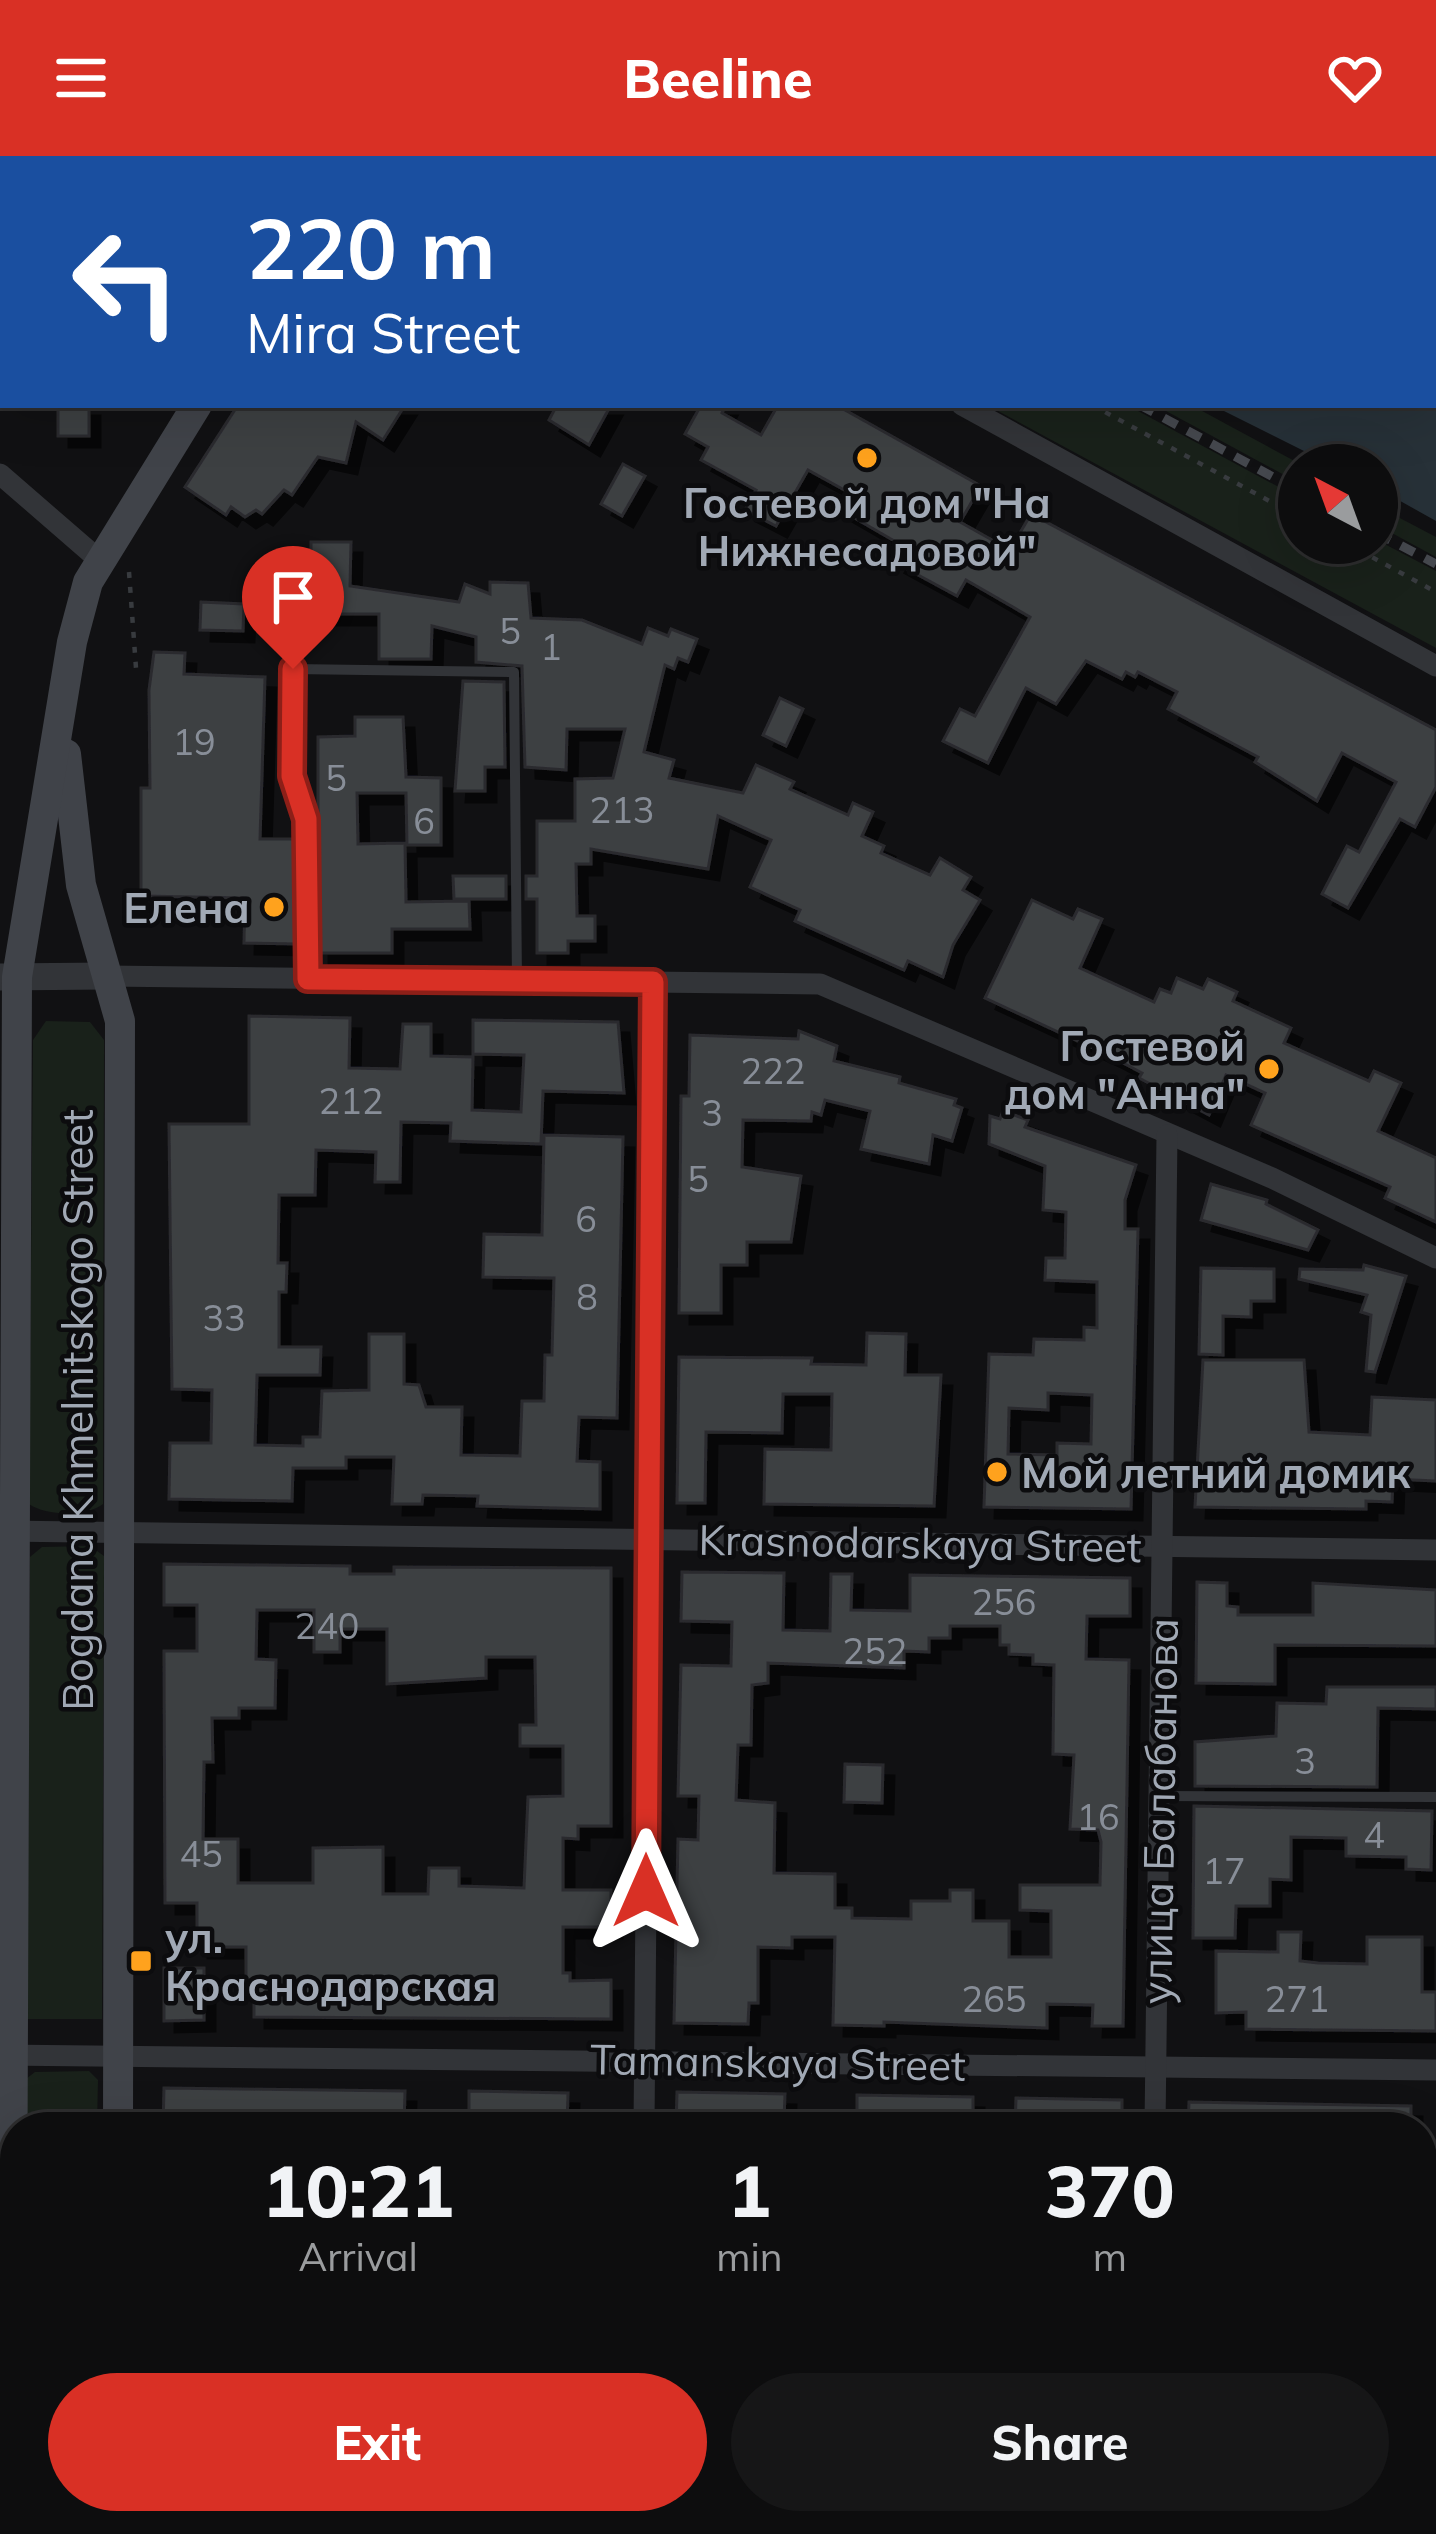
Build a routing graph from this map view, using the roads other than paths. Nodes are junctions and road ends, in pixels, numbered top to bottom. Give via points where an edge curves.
1 (195, 408) edge
2 (967, 408) edge
3 (0, 474) edge
4 (113, 559) junction
5 (1436, 666) edge
6 (62, 700) junction
7 (9, 976) edge
8 (106, 976) junction
9 (308, 979) junction
10 (517, 981) junction
11 (653, 982) junction
12 (1167, 1135) junction
13 (1436, 1258) edge
14 (8, 1531) edge
15 (117, 1533) junction
16 (649, 1539) junction
17 (1162, 1546) junction
18 (1436, 1550) edge
19 (1159, 1796) junction
20 (1436, 1797) edge
21 (6, 2055) edge
22 (120, 2055) junction
23 (645, 2060) junction
24 (1156, 2067) junction
25 (1436, 2070) edge
26 (7, 2112) edge
27 (118, 2112) edge
28 (644, 2112) edge
29 (1155, 2112) edge

1 - 4 main road, Bogdana Khmelnitskogo Street
2 - 5 street
3 - 4 street
4 - 6 main road, Bogdana Khmelnitskogo Street via 81,606
6 - 7 main road, Bogdana Khmelnitskogo Street
6 - 8 main road, Bogdana Khmelnitskogo Street via 76,851
7 - 8 street
7 - 14 main road, Bogdana Khmelnitskogo Street
8 - 9 street
8 - 15 main road, Bogdana Khmelnitskogo Street via 121,1021
9 - 10 street
9 - 10 lane via 306,819 292,776 293,669 514,673
10 - 11 street
11 - 12 street via 820,984
11 - 16 street
12 - 13 street
12 - 17 street, улица Балабанова
14 - 15 street, Krasnodarskaya Street
14 - 21 main road, Bogdana Khmelnitskogo Street
15 - 16 street, Krasnodarskaya Street
15 - 22 main road, Bogdana Khmelnitskogo Street
16 - 17 street, Krasnodarskaya Street
16 - 23 street
17 - 18 street, Krasnodarskaya Street
17 - 19 street, улица Балабанова
19 - 20 lane
19 - 24 street, улица Балабанова
21 - 22 street, Tamanskaya Street
21 - 26 main road, Bogdana Khmelnitskogo Street
22 - 23 street, Tamanskaya Street
22 - 27 main road, Bogdana Khmelnitskogo Street
23 - 24 street, Tamanskaya Street
23 - 28 street
24 - 25 street, Tamanskaya Street
24 - 29 street, улица Балабанова

